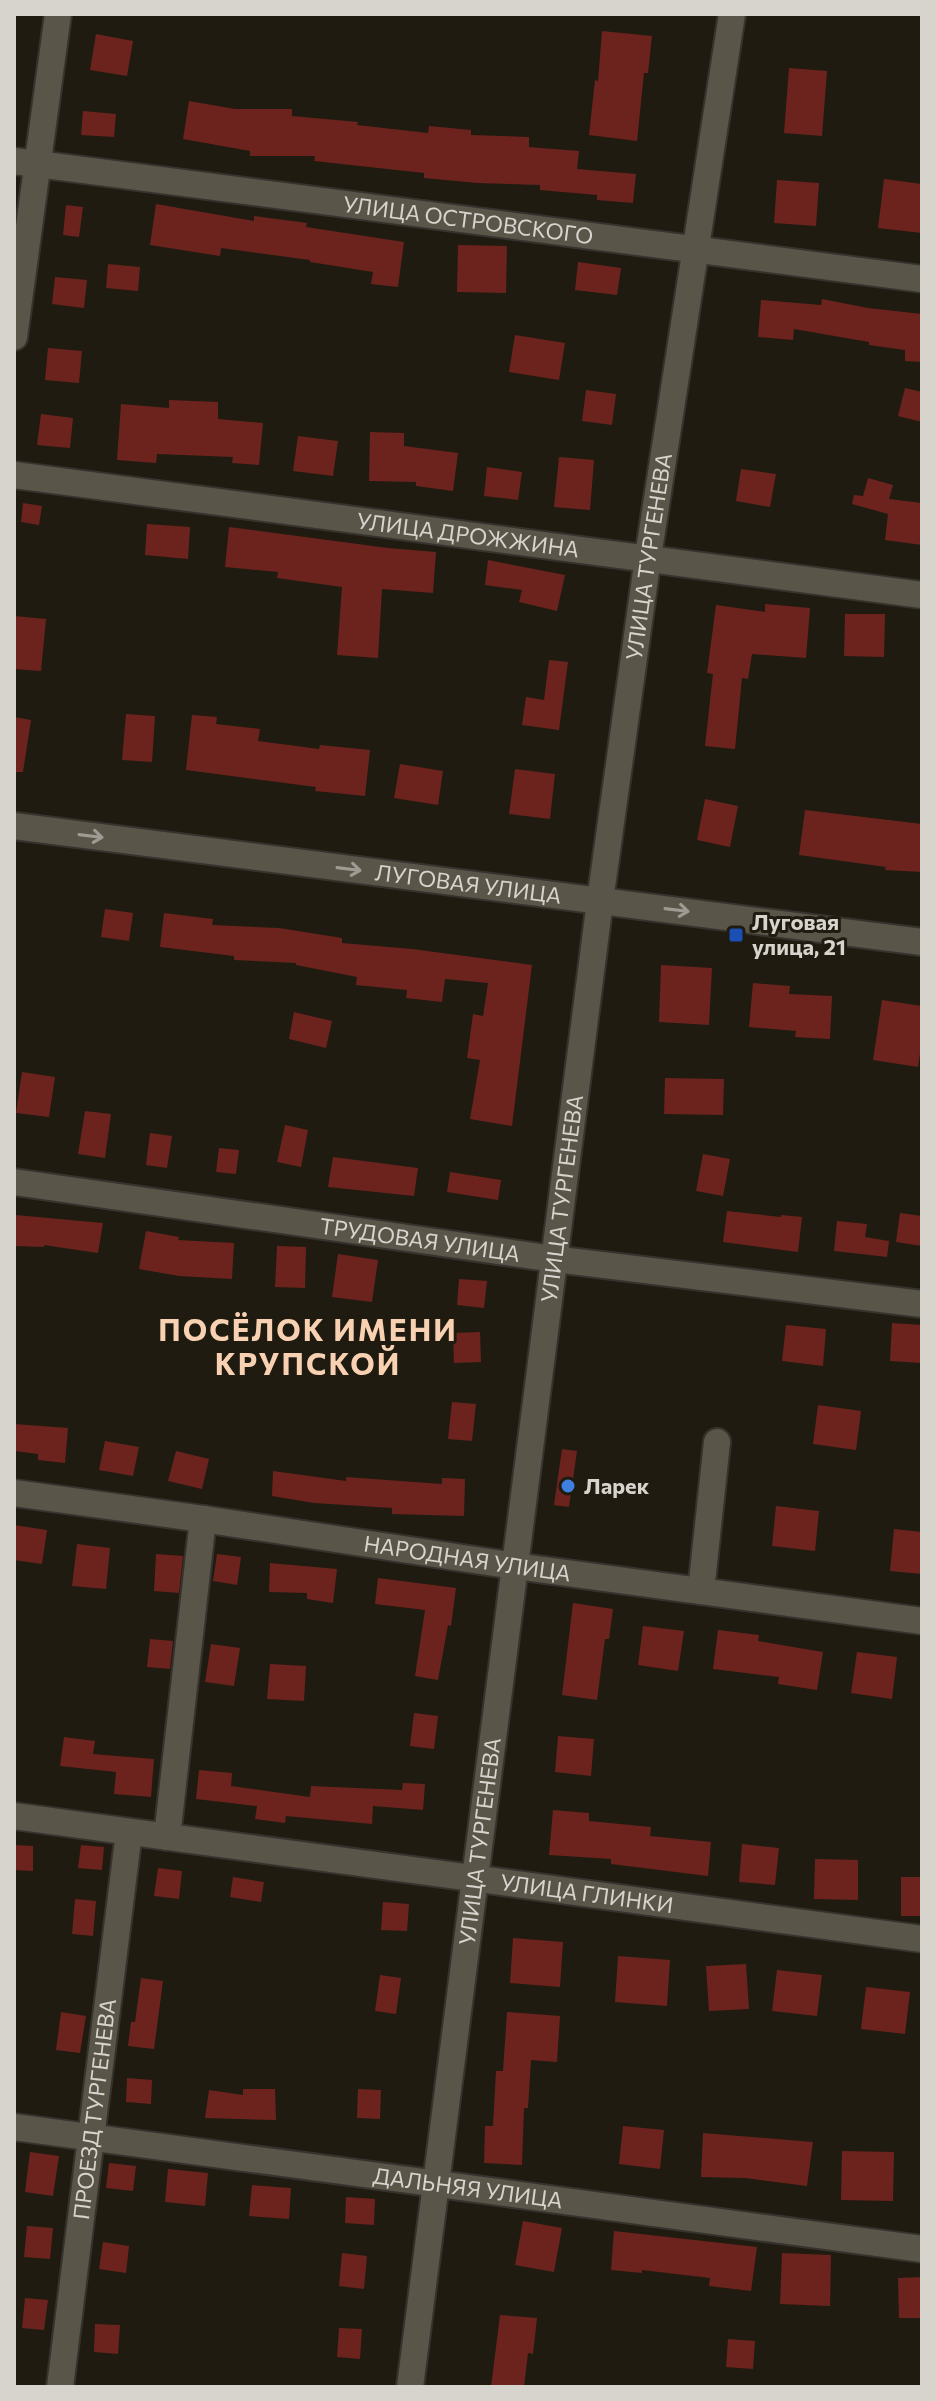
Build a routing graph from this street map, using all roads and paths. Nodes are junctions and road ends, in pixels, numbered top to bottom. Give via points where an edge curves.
1 (58, 14) edge
2 (732, 14) edge
3 (26, 162) edge
4 (695, 249) junction
5 (922, 279) edge
6 (14, 337) edge
7 (14, 475) edge
8 (648, 557) junction
9 (922, 595) edge
10 (14, 826) edge
11 (600, 901) junction
12 (922, 942) edge
13 (14, 1182) edge
14 (554, 1259) junction
15 (922, 1304) edge
16 (717, 1442) dead end
17 (14, 1493) edge
18 (203, 1519) junction
19 (515, 1566) junction
20 (701, 1591) junction
21 (922, 1621) edge
22 (14, 1816) edge
23 (129, 1832) junction
24 (167, 1837) junction
25 (475, 1878) junction
26 (922, 1939) edge
27 (14, 2127) edge
28 (89, 2138) junction
29 (436, 2184) junction
30 (922, 2249) edge
31 (60, 2387) edge
32 (410, 2387) edge

1 - 3 street
2 - 4 street, УЛИЦА ТУРГЕНЕВА
3 - 4 street, УЛИЦА ОСТРОВСКОГО
3 - 6 street
4 - 5 street, УЛИЦА ОСТРОВСКОГО
4 - 8 street, УЛИЦА ТУРГЕНЕВА
7 - 8 street, УЛИЦА ДРОЖЖИНА
8 - 9 street, УЛИЦА ДРОЖЖИНА
8 - 11 street, УЛИЦА ТУРГЕНЕВА
10 -> 11 street, ЛУГОВАЯ УЛИЦА
11 -> 12 street, ЛУГОВАЯ УЛИЦА
11 - 14 street, УЛИЦА ТУРГЕНЕВА
13 - 14 street, ТРУДОВАЯ УЛИЦА
14 - 15 street, ТРУДОВАЯ УЛИЦА
14 - 19 street, УЛИЦА ТУРГЕНЕВА
16 - 20 street
17 - 18 street, НАРОДНАЯ УЛИЦА
18 - 19 street, НАРОДНАЯ УЛИЦА
18 - 24 street
19 - 20 street, НАРОДНАЯ УЛИЦА
19 - 25 street, УЛИЦА ТУРГЕНЕВА
20 - 21 street, НАРОДНАЯ УЛИЦА
22 - 23 street, УЛИЦА ГЛИНКИ
23 - 24 street, УЛИЦА ГЛИНКИ
23 - 28 street, ПРОЕЗД ТУРГЕНЕВА
24 - 25 street, УЛИЦА ГЛИНКИ
25 - 26 street, УЛИЦА ГЛИНКИ
25 - 29 street, УЛИЦА ТУРГЕНЕВА
27 - 28 street, ДАЛЬНЯЯ УЛИЦА
28 - 29 street, ДАЛЬНЯЯ УЛИЦА
28 - 31 street, ПРОЕЗД ТУРГЕНЕВА
29 - 30 street, ДАЛЬНЯЯ УЛИЦА
29 - 32 street, УЛИЦА ТУРГЕНЕВА

